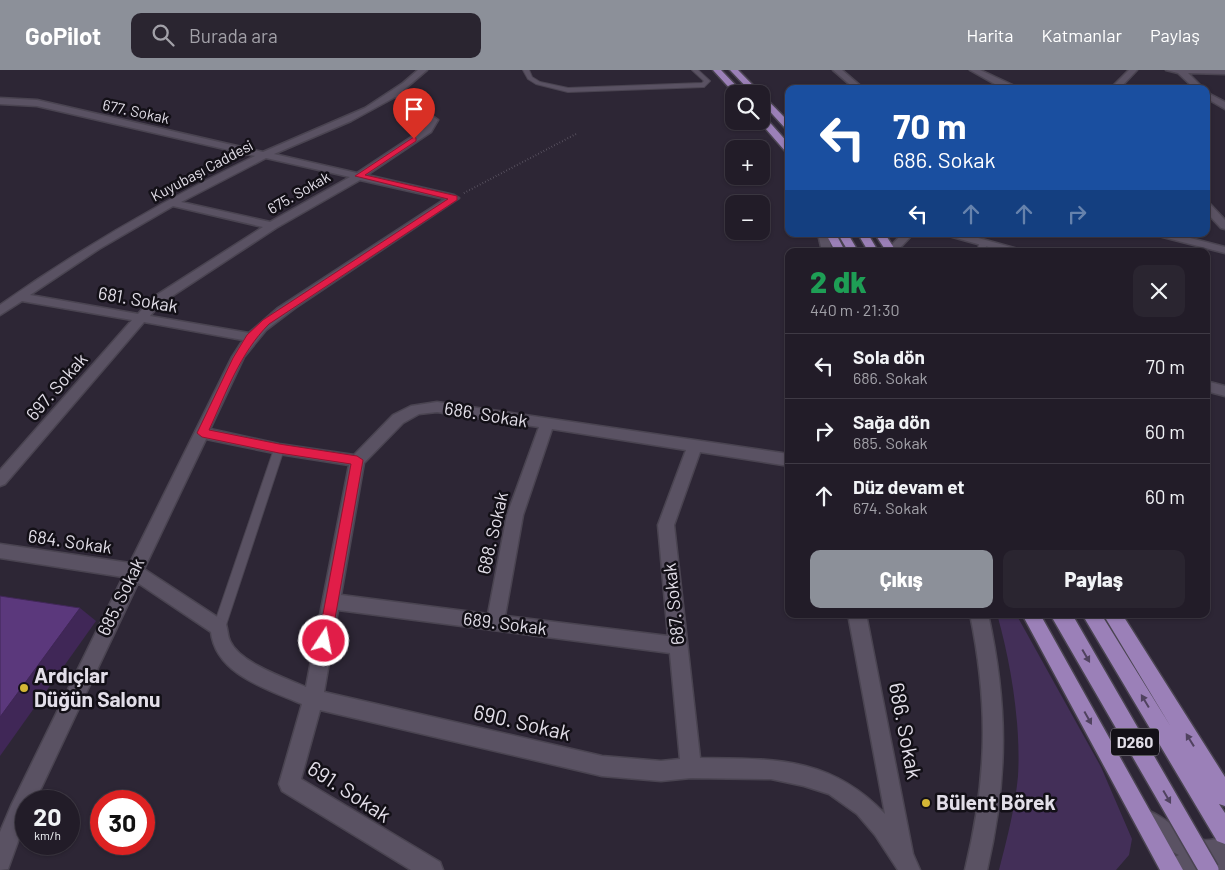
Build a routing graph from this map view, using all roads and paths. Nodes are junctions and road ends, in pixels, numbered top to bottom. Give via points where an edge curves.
1 (423, 70) edge
2 (526, 70) edge
3 (695, 70) edge
4 (717, 70) edge
5 (734, 70) edge
6 (837, 70) edge
7 (974, 70) edge
8 (1133, 70) edge
9 (1170, 70) edge
10 (1181, 71) edge
11 (1225, 72) edge
12 (731, 85) edge
13 (749, 85) edge
14 (855, 85) edge
15 (1003, 85) edge
16 (1118, 85) edge
17 (1196, 85) edge
18 (396, 94) junction
19 (1210, 96) edge
20 (1210, 98) edge
21 (1225, 98) edge
22 (0, 101) edge
23 (1225, 106) edge
24 (770, 107) edge
25 (785, 123) edge
26 (770, 128) edge
27 (576, 134) dead end
28 (785, 145) edge
29 (265, 155) junction
30 (359, 176) junction
31 (454, 198) junction
32 (174, 203) junction
33 (1210, 210) edge
34 (272, 226) junction
35 (1225, 226) edge
36 (845, 237) edge
37 (865, 237) edge
38 (882, 237) edge
39 (905, 237) edge
40 (959, 237) edge
41 (1175, 237) edge
42 (982, 247) edge
43 (851, 248) edge
44 (871, 248) edge
45 (889, 248) edge
46 (894, 248) edge
47 (1225, 250) edge
48 (20, 297) junction
49 (0, 310) edge
50 (142, 318) junction
51 (250, 337) junction
52 (1210, 387) edge
53 (1225, 390) edge
54 (547, 424) junction
55 (202, 433) junction
56 (696, 445) junction
57 (279, 448) junction
58 (785, 459) edge
59 (357, 460) junction
60 (0, 480) edge
61 (0, 551) edge
62 (134, 571) junction
63 (332, 602) junction
64 (858, 618) edge
65 (980, 618) edge
66 (1032, 618) edge
67 (1063, 618) edge
68 (1093, 618) edge
69 (1114, 618) edge
70 (495, 623) junction
71 (219, 628) junction
72 (678, 646) junction
73 (313, 699) junction
74 (691, 768) junction
75 (1225, 796) edge
76 (1142, 815) junction
77 (1225, 833) edge
78 (1225, 847) edge
79 (0, 861) edge
80 (906, 864) edge
81 (1225, 864) edge
82 (432, 870) edge
83 (976, 870) edge
84 (1172, 870) edge
85 (1209, 870) edge

1 - 18 street, Kuyubaşı Caddesi
2 - 3 lane via 538,83 568,90 704,85 707,81
4 - 12 highway
5 - 13 highway
6 - 14 street
7 - 15 street
8 - 16 street
9 - 10 street
10 - 11 street
10 - 17 street
18 - 29 street, Kuyubaşı Caddesi via 330,129
18 - 30 street, 675. Sokak via 434,120 428,130
19 - 21 street
20 - 23 street
22 - 29 street, 677. Sokak via 37,103
24 - 25 highway
26 - 28 highway
27 - 31 path
29 - 30 street, 677. Sokak
29 - 32 street, Kuyubaşı Caddesi
30 - 31 street, 677. Sokak
30 - 34 street, 675. Sokak
31 - 51 street, 685. Sokak via 285,309
32 - 34 street
32 - 48 street, Kuyubaşı Caddesi
33 - 35 street
34 - 50 street, 675. Sokak via 177,286 156,301
36 - 43 highway
37 - 44 highway
38 - 45 highway
39 - 46 street
40 - 42 street
41 - 47 street
48 - 49 street, Kuyubaşı Caddesi
48 - 50 street, 681. Sokak
50 - 51 street, 681. Sokak
50 - 60 street, 697. Sokak
51 - 55 street, 685. Sokak
52 - 53 street
54 - 56 street, 686. Sokak
54 - 59 street, 686. Sokak via 437,407 416,409 398,419
54 - 70 street, 688. Sokak via 515,515
55 - 57 street
55 - 62 street, 685. Sokak
56 - 58 street, 686. Sokak
56 - 72 street, 687. Sokak via 666,525
57 - 59 street
57 - 71 lane
59 - 63 street, 691. Sokak
61 - 62 street, 684. Sokak
62 - 71 street
62 - 79 street, 685. Sokak via 18,813
63 - 70 street, 689. Sokak
63 - 73 street, 691. Sokak
64 - 80 street, 686. Sokak
65 - 83 street via 991,678 995,728 993,782 985,837
66 -> 76 highway
67 -> 85 highway, D260, bridge
77 -> 68 highway, D260
75 -> 69 highway
70 - 72 street, 689. Sokak
71 - 73 street, 690. Sokak via 221,644 234,660 263,678
72 - 74 street, 687. Sokak
73 - 74 street, 690. Sokak via 602,766 661,771
73 - 82 street, 691. Sokak via 289,784
74 - 80 street, 690. Sokak via 771,769 835,786 864,807 883,827
76 - 78 street via 1166,836 1186,846 1209,852 1218,852
76 - 84 highway
81 - 84 street via 1180,865

